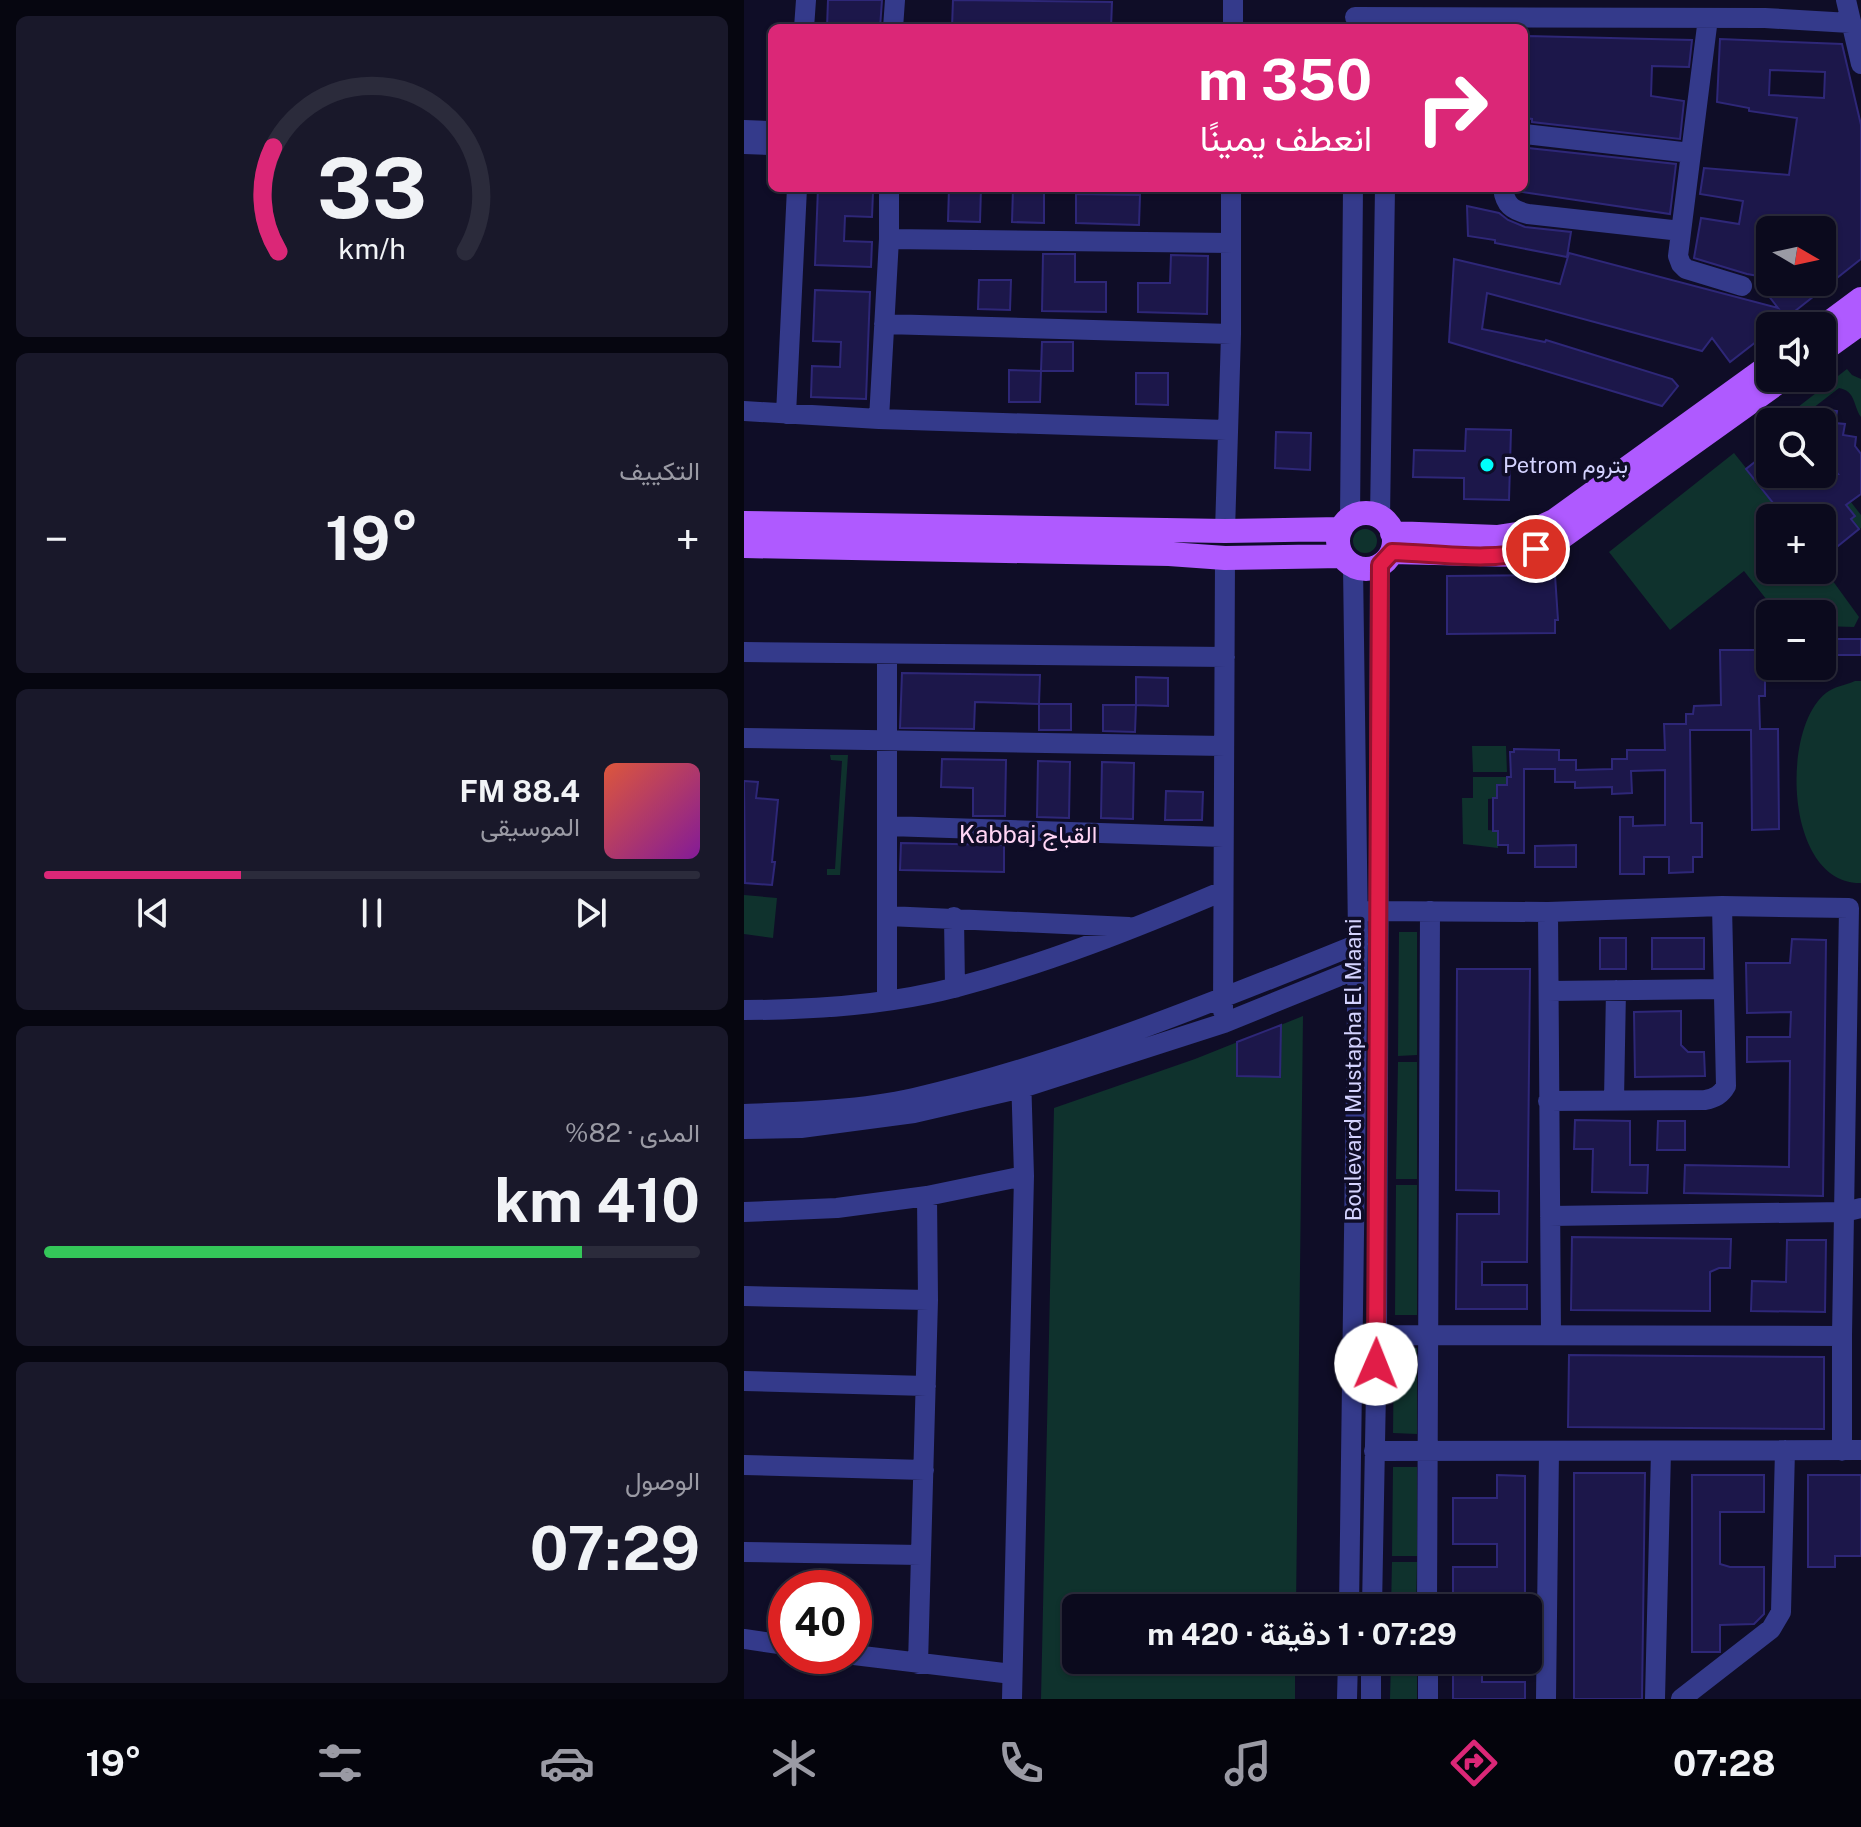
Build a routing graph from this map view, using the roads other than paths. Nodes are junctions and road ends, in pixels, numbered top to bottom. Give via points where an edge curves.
1 (806, 0) edge
2 (895, 0) edge
3 (1233, 0) edge
4 (1846, 0) edge
5 (1520, 9) edge
6 (1672, 9) edge
7 (1764, 9) edge
8 (1355, 15) edge
9 (1387, 15) edge
10 (1708, 18) junction
11 (1850, 23) junction
12 (804, 24) edge
13 (893, 24) edge
14 (1233, 24) edge
15 (1861, 64) edge
16 (744, 130) edge
17 (768, 131) edge
18 (1528, 134) edge
19 (744, 144) edge
20 (768, 145) edge
21 (1691, 153) junction
22 (797, 192) edge
23 (889, 192) edge
24 (1231, 192) edge
25 (1353, 192) edge
26 (1385, 192) edge
27 (1504, 192) edge
28 (1681, 231) junction
29 (889, 239) junction
30 (1231, 243) junction
31 (1742, 286) dead end
32 (1861, 299) edge
33 (884, 324) junction
34 (1847, 328) edge
35 (1231, 334) junction
36 (1756, 375) edge
37 (1764, 392) edge
38 (744, 411) edge
39 (786, 414) junction
40 (879, 419) junction
41 (1226, 430) junction
42 (744, 523) edge
43 (1346, 524) junction
44 (1226, 531) junction
45 (1386, 542) junction
46 (744, 546) edge
47 (1226, 558) junction
48 (1348, 561) junction
49 (744, 652) edge
50 (887, 655) junction
51 (1225, 657) junction
52 (744, 738) edge
53 (887, 741) junction
54 (1381, 741) junction
55 (1356, 742) junction
56 (1224, 746) junction
57 (888, 826) junction
58 (1223, 837) junction
59 (1223, 891) junction
60 (1722, 906) junction
61 (1855, 908) edge
62 (1368, 911) junction
63 (1430, 911) junction
64 (1548, 912) junction
65 (888, 916) junction
66 (954, 917) junction
67 (1137, 927) junction
68 (1358, 944) junction
69 (1357, 969) junction
70 (1855, 975) edge
71 (955, 988) junction
72 (1723, 989) junction
73 (1616, 990) junction
74 (1549, 991) junction
75 (1222, 999) junction
76 (887, 1000) junction
77 (744, 1010) edge
78 (1224, 1023) junction
79 (1021, 1078) junction
80 (1614, 1100) junction
81 (1548, 1101) junction
82 (744, 1114) edge
83 (744, 1129) edge
84 (1024, 1176) junction
85 (927, 1196) junction
86 (1853, 1210) edge
87 (744, 1212) edge
88 (1550, 1216) junction
89 (744, 1296) edge
90 (928, 1300) junction
91 (1429, 1333) junction
92 (1551, 1334) junction
93 (1377, 1335) junction
94 (1842, 1336) junction
95 (744, 1381) edge
96 (926, 1386) junction
97 (1785, 1450) junction
98 (1852, 1450) edge
99 (1374, 1451) junction
100 (1549, 1451) junction
101 (1661, 1451) junction
102 (1427, 1453) junction
103 (744, 1465) edge
104 (924, 1470) junction
105 (744, 1552) edge
106 (920, 1555) junction
107 (1349, 1594) edge
108 (1372, 1594) edge
109 (1427, 1594) edge
110 (744, 1639) edge
111 (768, 1642) edge
112 (872, 1658) edge
113 (918, 1664) junction
114 (1012, 1674) junction
115 (1348, 1674) edge
116 (1371, 1674) edge
117 (1428, 1674) edge
118 (1012, 1699) edge
119 (1347, 1699) edge
120 (1371, 1699) edge
121 (1428, 1699) edge
122 (1546, 1699) edge
123 (1655, 1699) edge
124 (1681, 1699) edge

1 - 12 street
2 - 13 street
3 - 14 street
4 - 11 street
5 - 6 street
5 - 9 street
6 - 10 street
7 - 10 street
7 - 11 street
8 - 9 street
10 - 21 street
11 - 15 street
16 - 17 street
18 - 21 street
19 - 20 street
21 - 28 street
22 - 39 street
23 - 29 street
24 - 30 street
25 - 43 street
26 - 45 street, Boulevard Mustapha El Maani
27 - 28 street via 1505,201 1518,211
28 - 31 street via 1678,256 1686,269
29 - 30 street
29 - 33 street
30 - 35 street
32 - 34 main road
33 - 35 street
33 - 40 street
35 - 41 street
36 - 45 main road via 1554,521 1530,532
37 - 45 main road via 1562,537 1536,549 1499,556
38 - 39 street
39 - 40 street
40 - 41 street
41 - 44 street
42 - 44 main road
43 - 44 main road
43 - 45 main road via 1365,513
43 - 48 main road via 1338,546
44 - 47 main road
45 - 48 main road via 1367,569
45 - 54 street, Boulevard Mustapha El Maani
46 - 47 main road
47 - 48 main road
47 - 51 street
48 - 55 street, Boulevard Mustapha El Maani
49 - 50 street
50 - 51 street
50 - 53 street
51 - 56 street
52 - 53 street
53 - 56 street
53 - 57 street
54 - 55 street
54 - 62 street, Boulevard Mustapha El Maani
55 - 62 street, Boulevard Mustapha El Maani
56 - 58 street
57 - 58 street
57 - 65 street
58 - 59 street
59 - 67 street
59 - 75 street
60 - 61 street
60 - 64 street
60 - 72 street
61 - 70 street
62 - 63 street
62 - 68 street, Boulevard Mustapha El Maani
62 - 93 street, Boulevard Mustapha El Maani
63 - 64 street
63 - 91 street
64 - 74 street
65 - 66 street
65 - 76 street
66 - 67 street
66 - 71 street
67 - 71 street
68 - 69 street, Boulevard Mustapha El Maani
68 - 75 street
69 - 78 street
69 - 107 street, Boulevard Mustapha El Maani
70 - 86 street
71 - 76 street
72 - 73 street
72 - 80 street via 1723,1092 1705,1100
73 - 74 street
73 - 80 street
74 - 81 street
75 - 78 street
75 - 79 street
76 - 77 street
78 - 79 street
79 - 82 street via 911,1099
79 - 83 street via 914,1113 801,1128
79 - 84 street
80 - 81 street
81 - 88 street
84 - 85 street
84 - 114 street
85 - 87 street via 837,1208
85 - 90 street
86 - 88 street
86 - 94 street
88 - 92 street
89 - 90 street
90 - 96 street
91 - 92 street
91 - 93 street
91 - 102 street
92 - 94 street
93 - 99 street, Boulevard Mustapha El Maani
94 - 98 street
95 - 96 street
96 - 104 street
97 - 98 street
97 - 101 street
97 - 124 street via 1781,1612 1771,1629
99 - 102 street
99 - 108 street, Boulevard Mustapha El Maani
100 - 101 street
100 - 102 street
100 - 122 street
101 - 123 street
102 - 109 street
103 - 104 street
104 - 106 street
105 - 106 street
106 - 113 street
110 - 111 street
112 - 113 street
113 - 114 street
114 - 118 street
115 - 119 street
116 - 120 street
117 - 121 street

